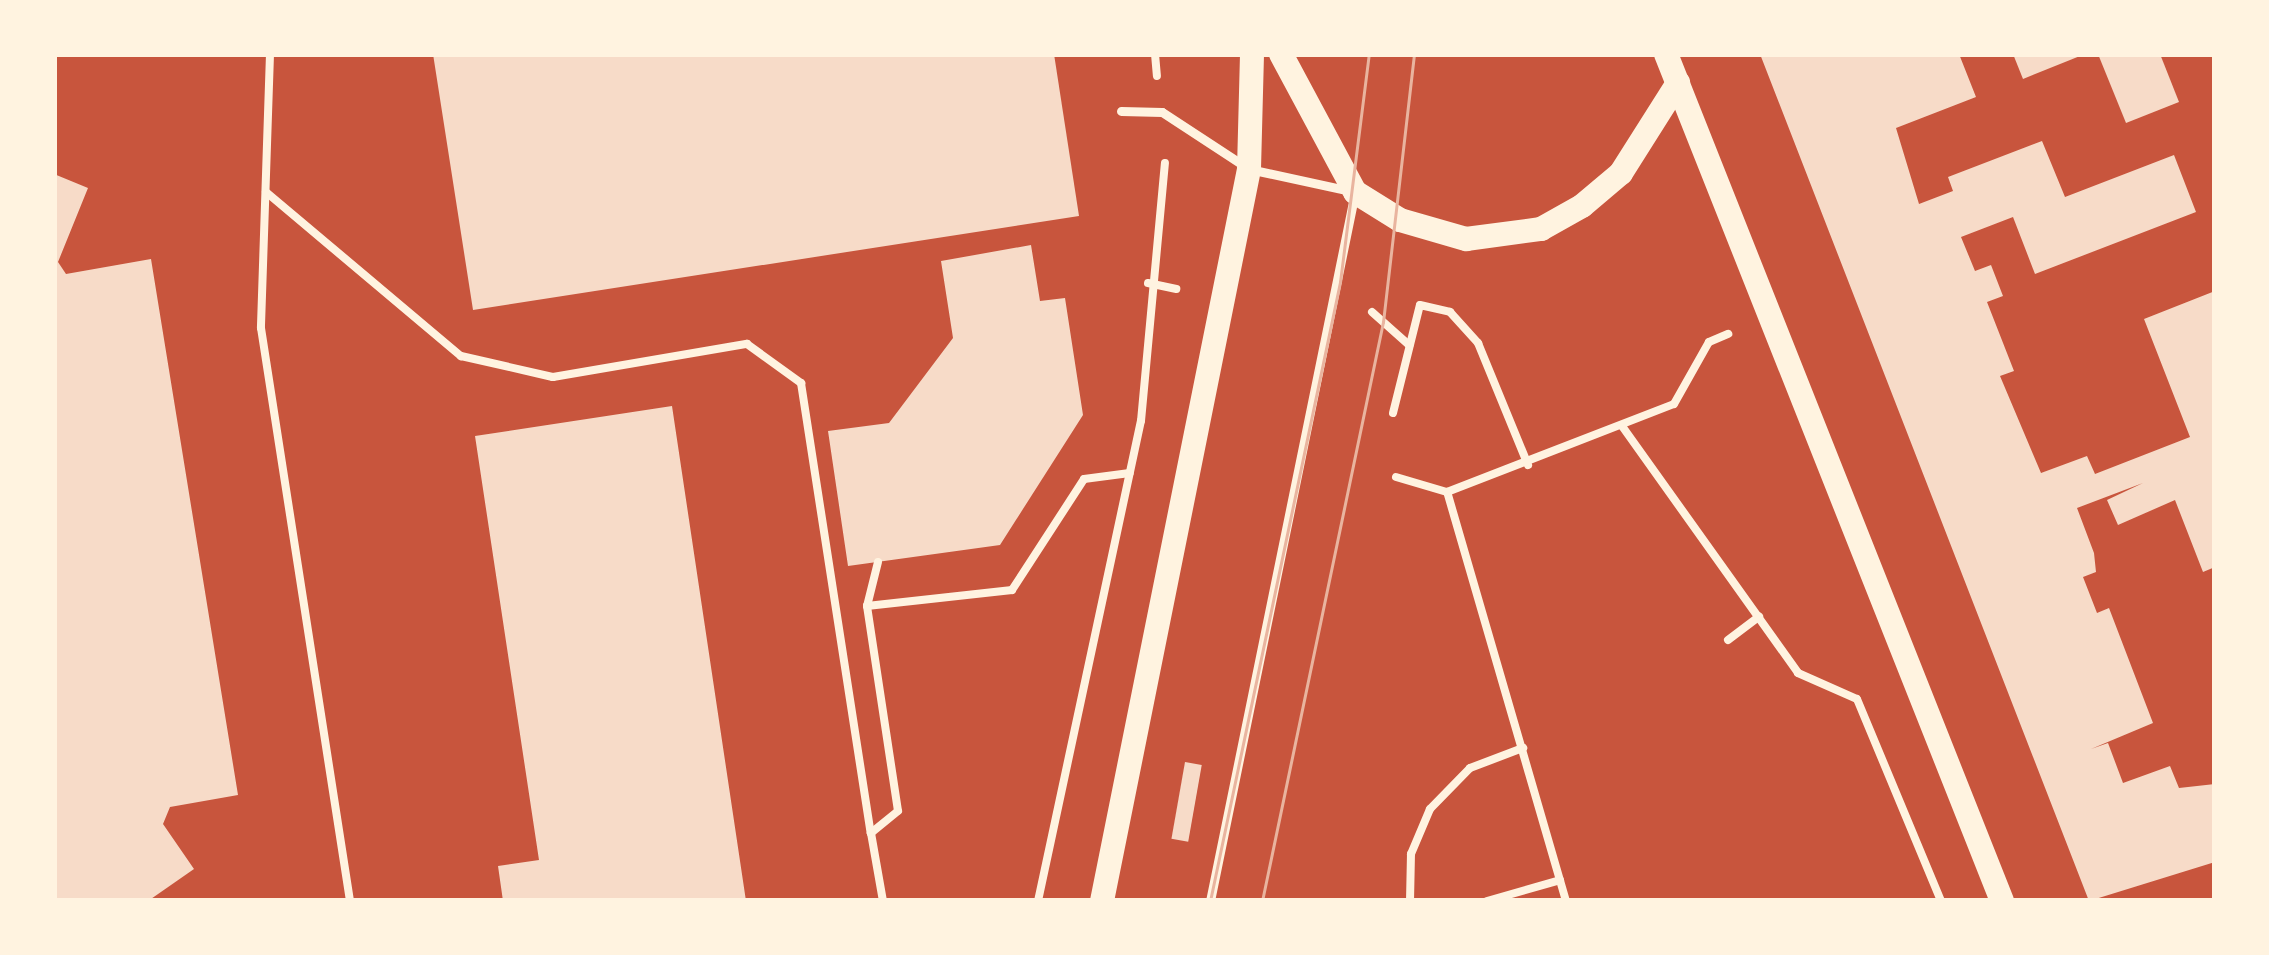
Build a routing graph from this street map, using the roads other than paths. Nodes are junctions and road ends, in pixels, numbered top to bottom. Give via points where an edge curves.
1 (1252, 54) edge
2 (1281, 54) edge
3 (1666, 54) edge
4 (1678, 83) junction
5 (1120, 112) dead end
6 (1249, 169) junction
7 (1355, 193) junction
8 (1102, 901) edge
9 (1210, 901) edge
10 (2002, 901) edge

1 - 6 main road
2 - 7 main road
3 - 4 main road
4 - 7 main road via 1621,173 1541,229 1447,236
4 - 10 main road
5 - 6 lane via 1162,112
6 - 7 lane
6 - 8 main road
7 - 9 lane

